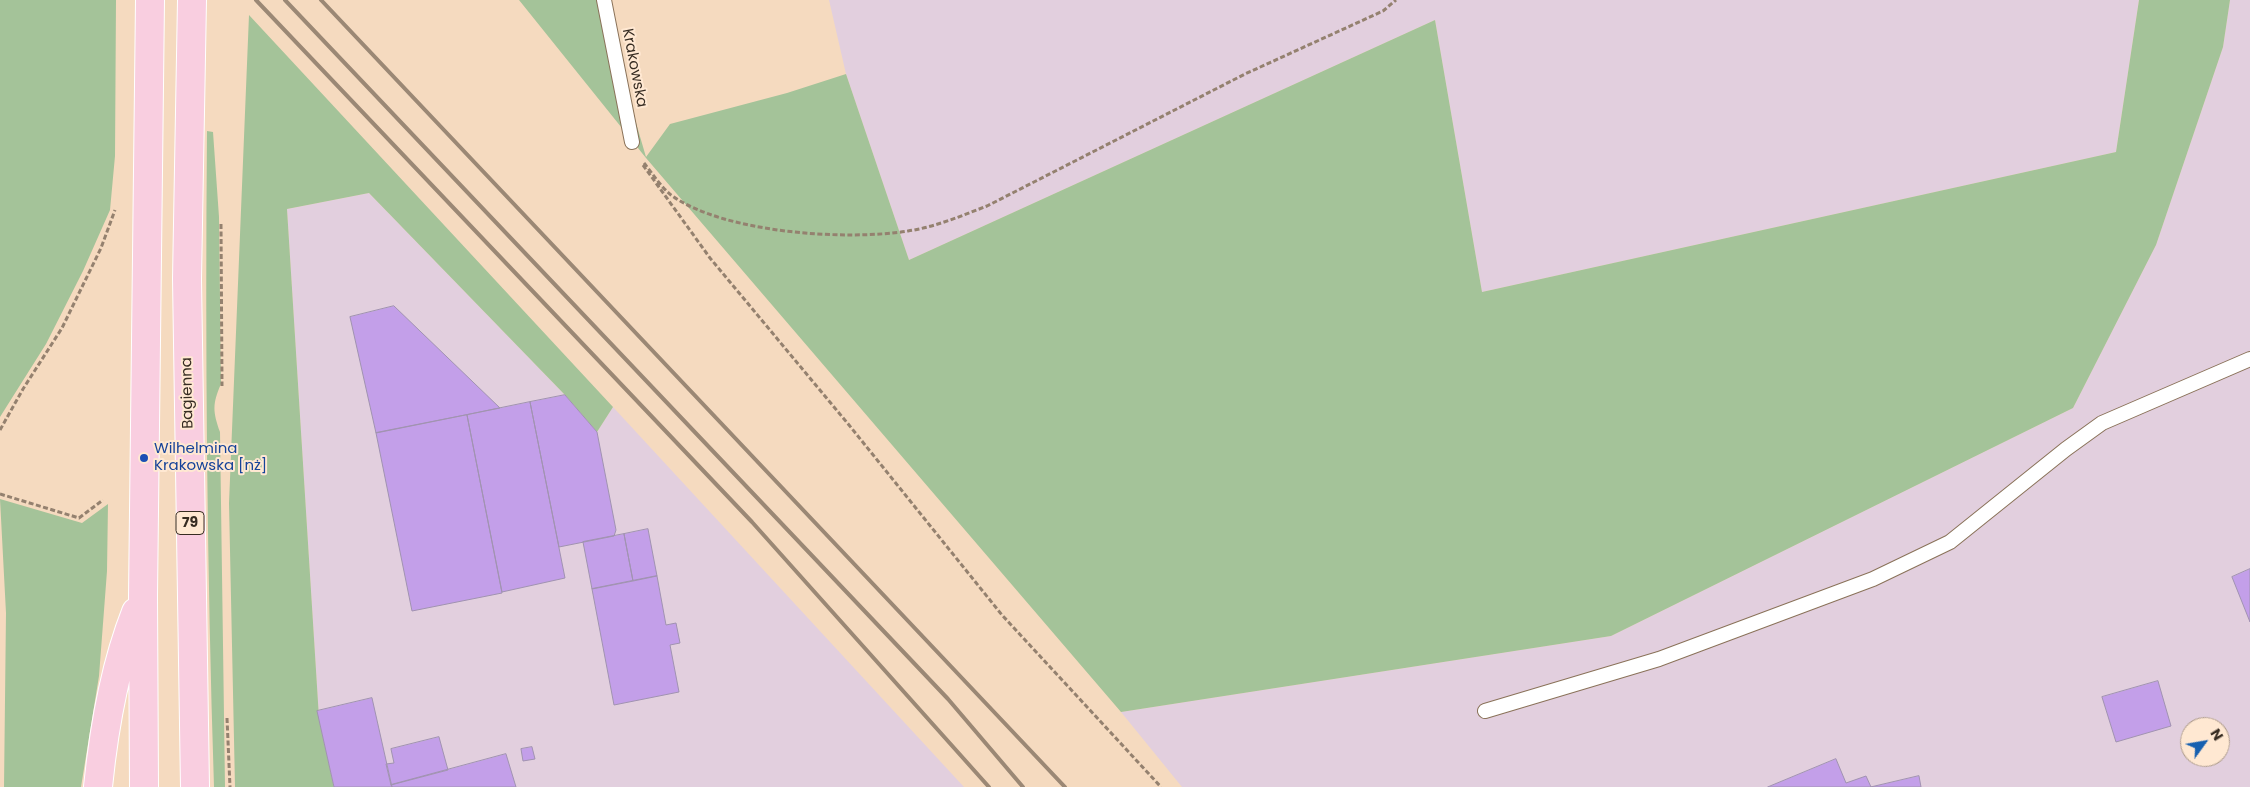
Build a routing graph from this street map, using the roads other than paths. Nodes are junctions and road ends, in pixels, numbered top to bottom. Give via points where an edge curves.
1 (150, 0) edge
2 (192, 0) edge
3 (604, 0) edge
4 (632, 142) road end
5 (2250, 359) edge
6 (143, 596) junction
7 (1485, 711) dead end
8 (98, 787) edge
9 (144, 787) edge
10 (195, 787) edge

1 - 6 main road
2 - 10 main road, Bagienna / 79 via 187,278
3 - 4 lane, Krakowska
5 - 7 lane via 2102,423 1950,542 1873,579 1659,659
6 - 8 main road via 125,640 114,681
6 - 9 main road

